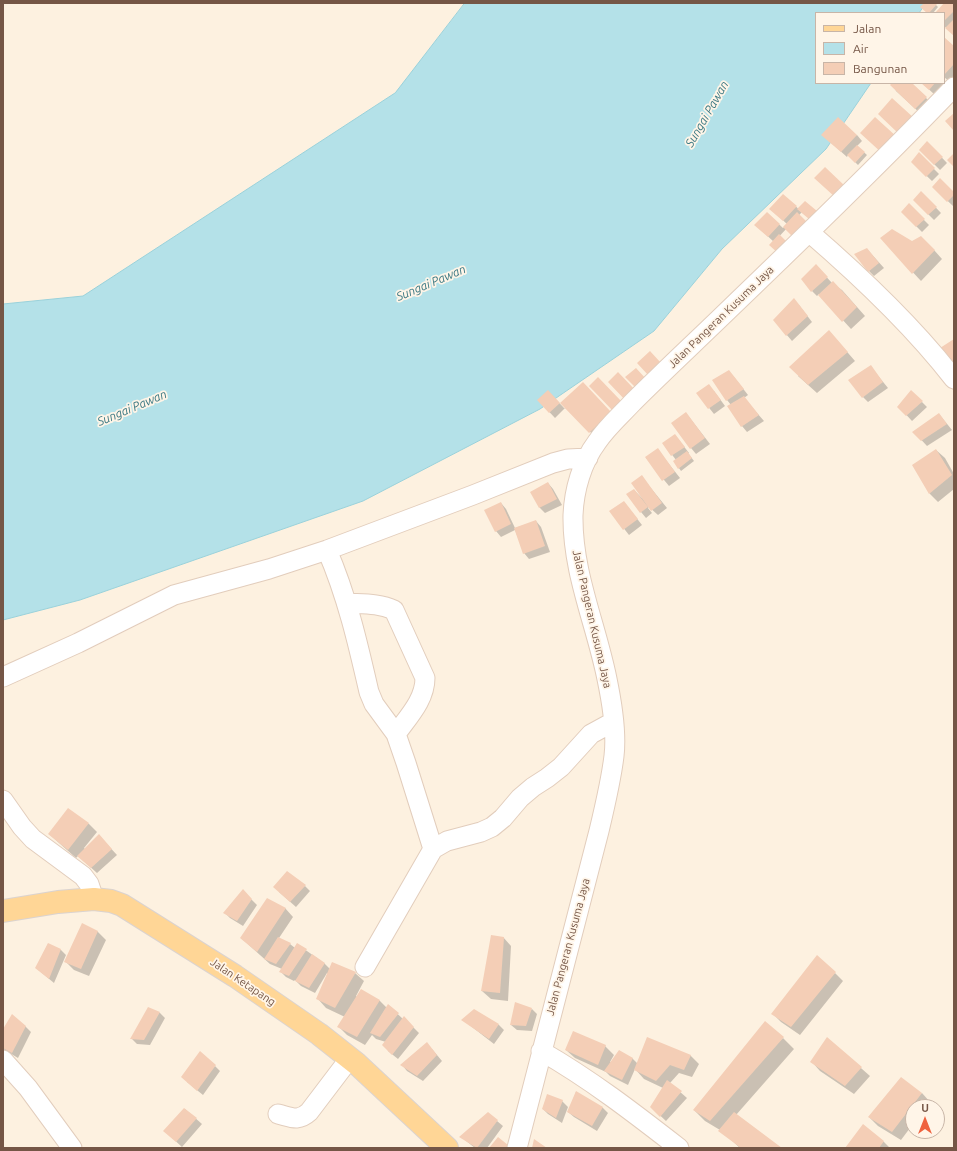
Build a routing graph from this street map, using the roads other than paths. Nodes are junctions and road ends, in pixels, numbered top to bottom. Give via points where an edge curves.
1 (954, 87) edge
2 (809, 232) junction
3 (954, 379) edge
4 (588, 458) junction
5 (327, 550) junction
6 (346, 602) junction
7 (3, 677) edge
8 (613, 722) junction
9 (396, 734) junction
10 (3, 800) edge
11 (433, 849) junction
12 (94, 899) junction
13 (3, 911) edge
14 (365, 967) dead end
15 (541, 1051) junction
16 (350, 1058) junction
17 (3, 1060) edge
18 (278, 1114) dead end
19 (72, 1148) edge
20 (447, 1148) edge
21 (517, 1148) edge
22 (679, 1148) edge

1 - 2 street, Jalan Pangeran Kusuma Jaya
2 - 3 street via 897,315 938,358
2 - 4 street, Jalan Pangeran Kusuma Jaya via 626,410 596,443
4 - 5 street via 553,463
4 - 8 street, Jalan Pangeran Kusuma Jaya via 577,488 573,532 583,587 607,677
5 - 6 street via 340,579
5 - 7 street via 174,595
6 - 9 street via 369,692 374,704
6 - 9 street via 374,604 394,610 425,678 420,700
8 - 11 street via 591,734 561,767 520,798 492,827 448,841
8 - 15 street, Jalan Pangeran Kusuma Jaya via 614,754 610,783
9 - 11 street
10 - 12 street via 33,839 83,876
11 - 14 street
12 - 13 main road, Jalan Ketapang
12 - 16 main road, Jalan Ketapang via 116,903 140,915 235,976
15 - 21 street, Jalan Pangeran Kusuma Jaya
15 - 22 street via 585,1078
16 - 18 street via 303,1117
16 - 20 main road, Jalan Ketapang
17 - 19 street via 28,1088

